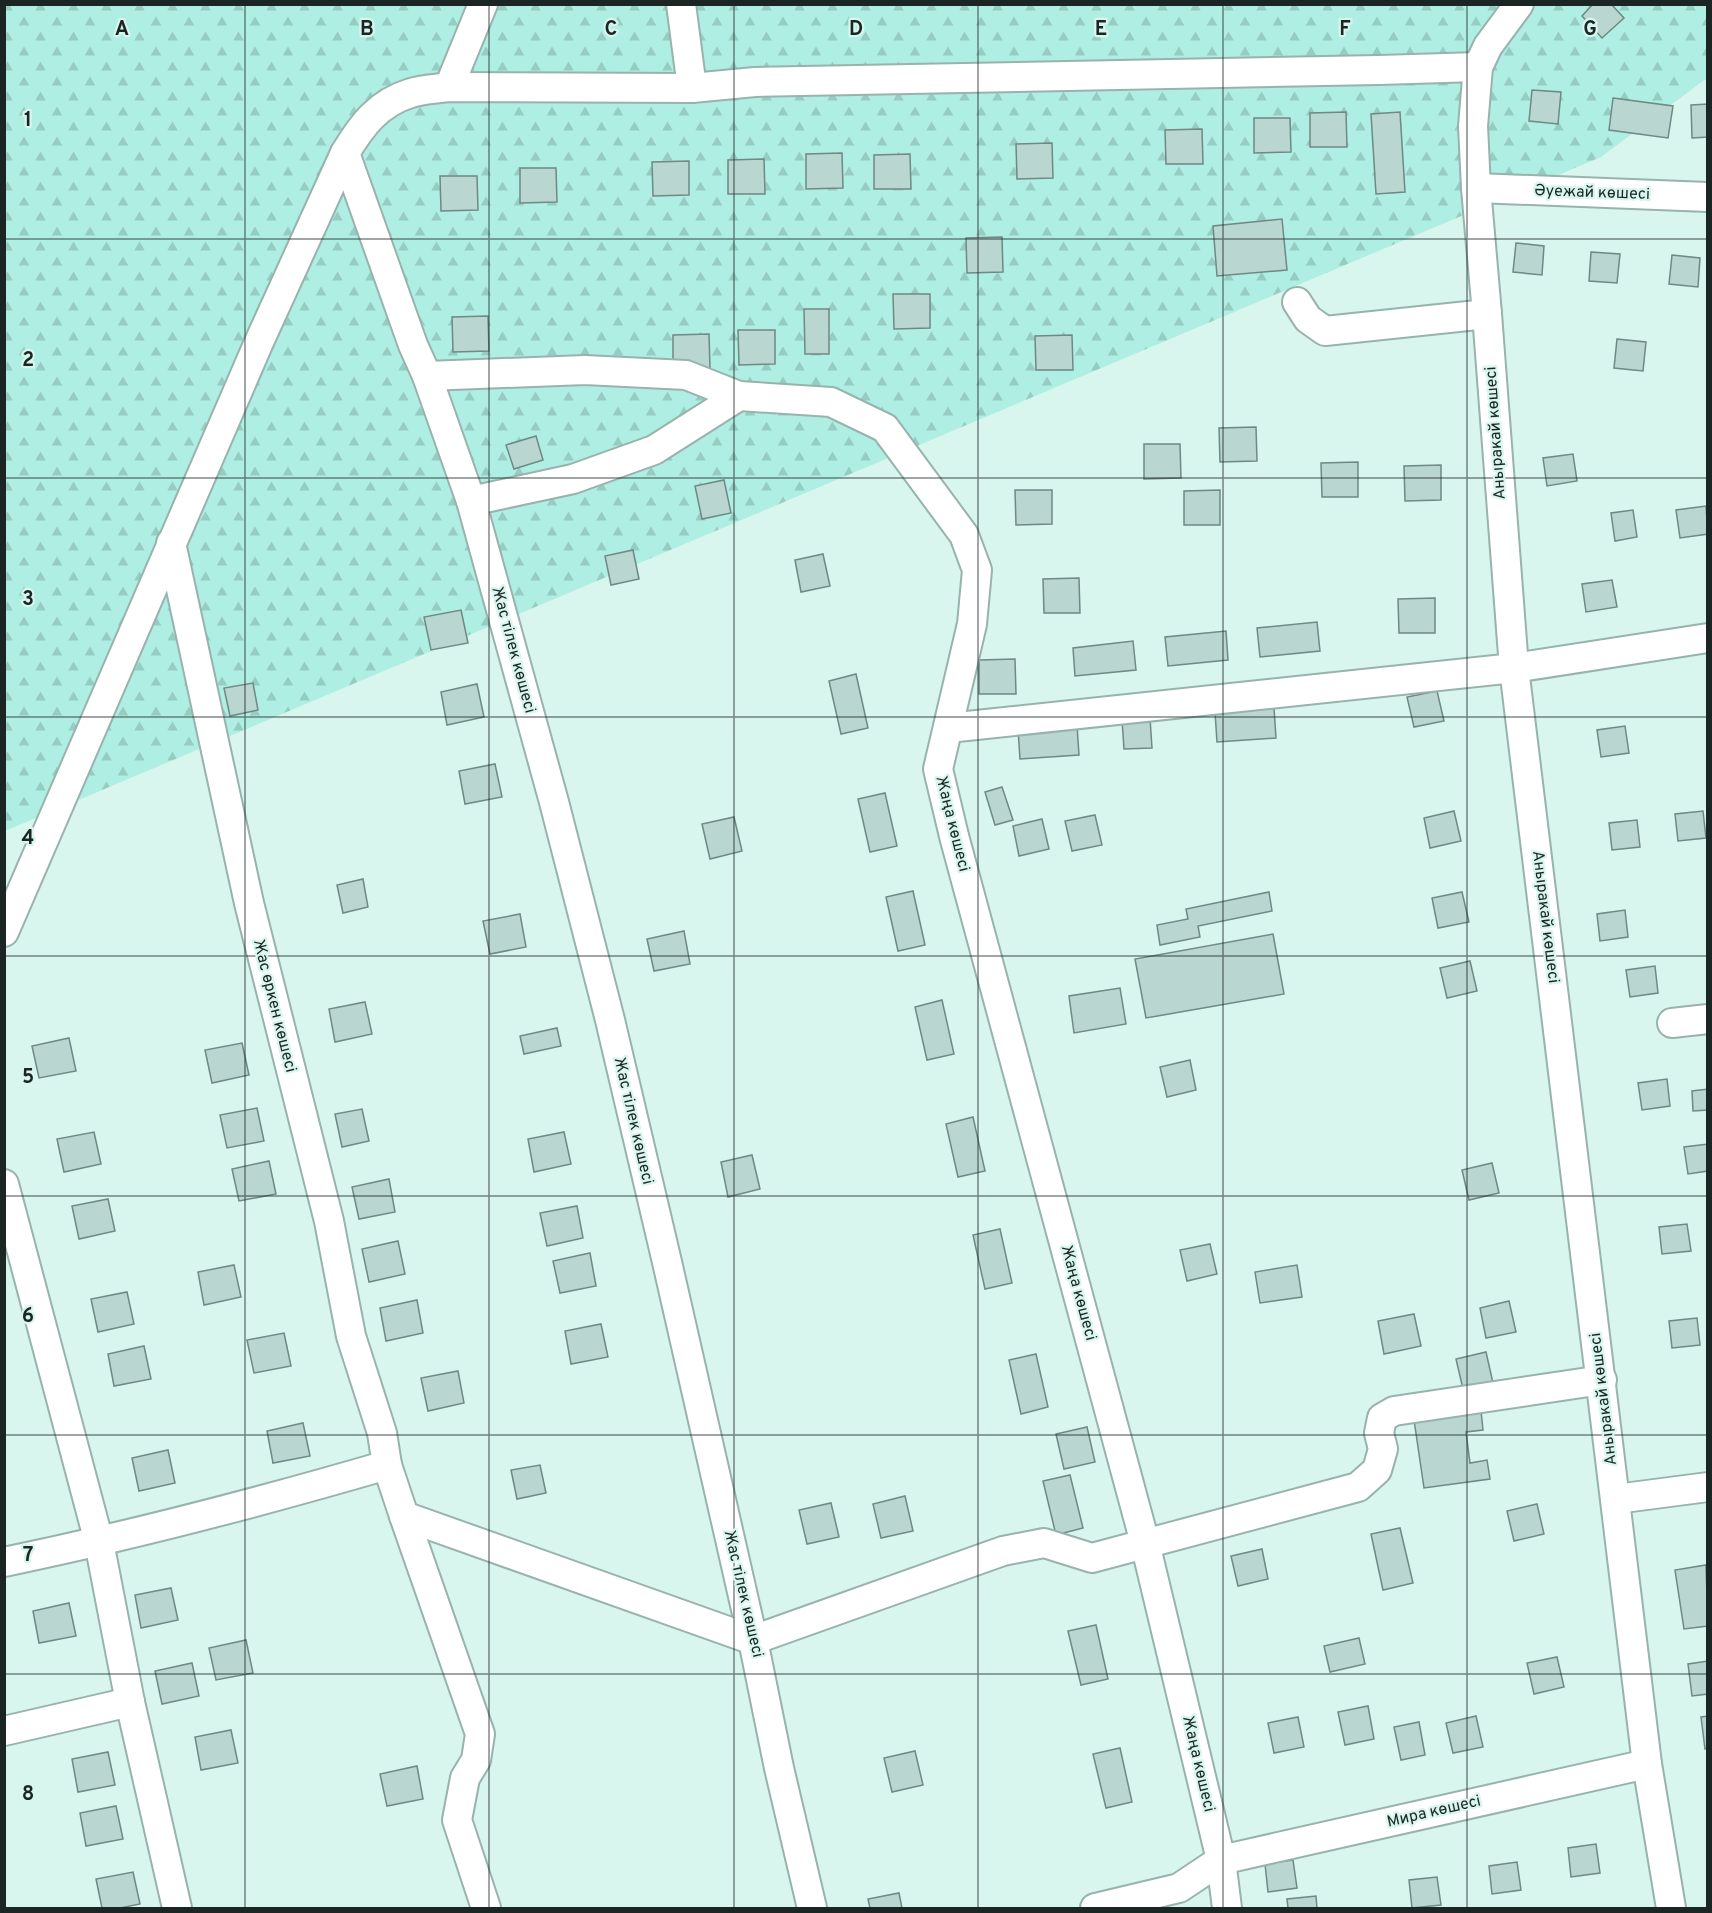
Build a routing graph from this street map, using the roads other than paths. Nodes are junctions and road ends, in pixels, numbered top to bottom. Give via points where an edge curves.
1 (483, 4) edge
2 (681, 4) edge
3 (1519, 4) edge
4 (1478, 67) junction
5 (449, 87) junction
6 (692, 88) junction
7 (345, 153) junction
8 (1476, 188) junction
9 (1707, 197) edge
10 (1297, 302) dead end
11 (1487, 314) junction
12 (426, 376) junction
13 (739, 396) junction
14 (471, 501) junction
15 (171, 543) junction
16 (1707, 638) edge
17 (1514, 668) junction
18 (948, 728) junction
19 (4, 932) edge
20 (1707, 1018) edge
21 (1672, 1023) dead end
22 (4, 1184) edge
23 (1602, 1380) junction
24 (387, 1465) junction
25 (1707, 1487) edge
26 (1616, 1499) junction
27 (404, 1516) junction
28 (99, 1542) junction
29 (1145, 1543) junction
30 (4, 1562) edge
31 (753, 1640) junction
32 (130, 1702) junction
33 (4, 1731) edge
34 (1647, 1764) junction
35 (1221, 1860) junction
36 (177, 1908) edge
37 (486, 1908) edge
38 (812, 1908) edge
39 (1095, 1908) edge
40 (1227, 1908) edge
41 (1671, 1908) edge

1 - 5 street
2 - 6 street
3 - 4 street via 1488,46
4 - 6 street via 755,82
4 - 8 street, Аныракай көшесі via 1473,126
5 - 6 street
5 - 7 street via 412,92 384,105 361,126
7 - 12 street, Жас тілек көшесі
7 - 15 street
8 - 9 street, Әуежай көшесі
8 - 11 street, Аныракай көшесі
10 - 11 street via 1308,319 1325,331
11 - 17 street, Аныракай көшесі
12 - 13 street, Жаңа көшесі via 585,370 686,375
12 - 14 street, Жас тілек көшесі
13 - 14 street via 654,450 573,479
13 - 18 street, Жаңа көшесі via 831,402 885,428 964,535 977,570 972,624
14 - 31 street, Жас тілек көшесі via 610,1020
15 - 19 street
15 - 24 street, Жас өркен көшесі via 251,914 329,1221 351,1336 382,1433
16 - 17 street
17 - 18 street
17 - 23 street, Аныракай көшесі
18 - 29 street, Жаңа көшесі via 938,769 951,825
20 - 21 street
22 - 28 street
23 - 26 street, Аныракай көшесі
23 - 29 street via 1394,1410 1382,1418 1379,1433 1383,1449 1377,1470 1358,1487
24 - 27 street, Жас өркен көшесі
24 - 28 street via 259,1503
25 - 26 street
26 - 34 street, Аныракай көшесі
27 - 31 street
27 - 37 street, Жас өркен көшесі via 480,1734 476,1760 465,1778 457,1820
28 - 30 street
28 - 32 street
29 - 31 street via 1092,1558 1044,1543 1003,1551
29 - 35 street, Жаңа көшесі
31 - 38 street, Жас тілек көшесі
32 - 33 street
32 - 36 street
34 - 35 street, Мира көшесі
34 - 41 street, Аныракай көшесі
35 - 39 street via 1179,1888
35 - 40 street, Жаңа көшесі

